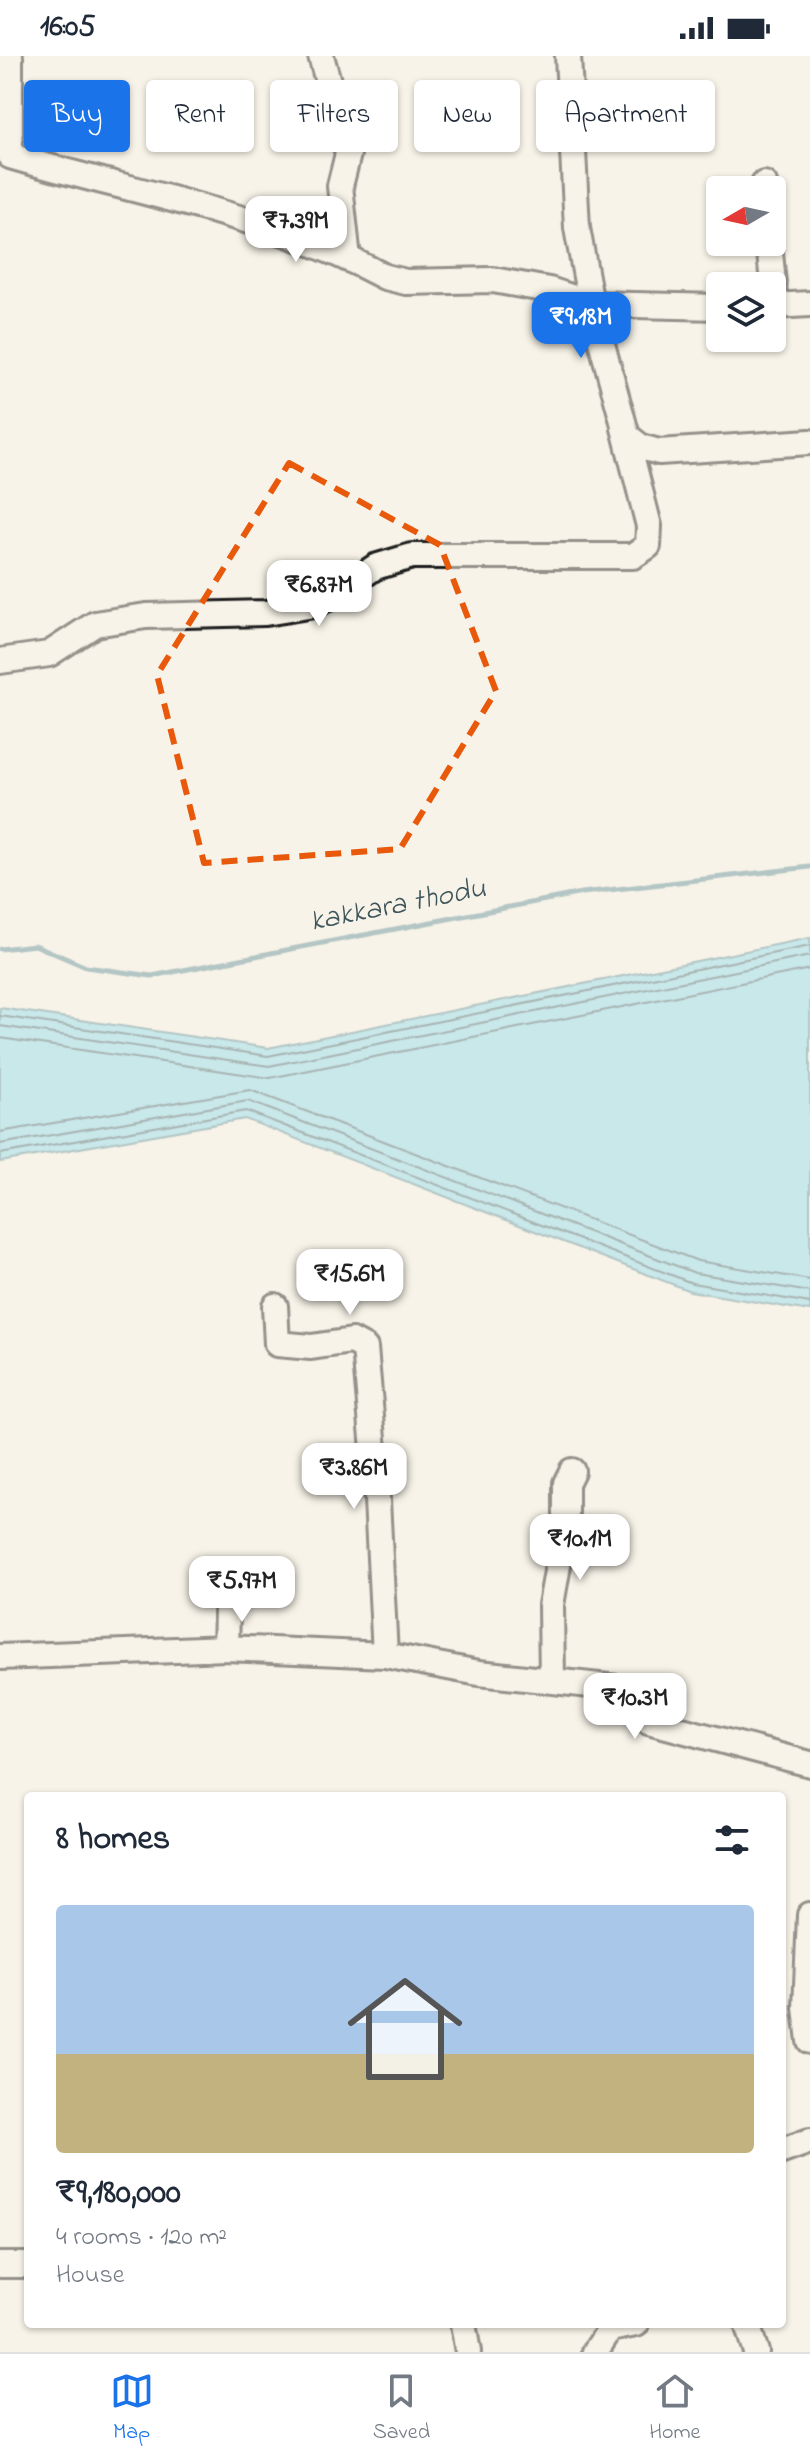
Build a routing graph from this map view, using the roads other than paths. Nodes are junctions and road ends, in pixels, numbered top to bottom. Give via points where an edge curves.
1 (10, 56) edge
2 (321, 56) edge
3 (568, 56) edge
4 (5, 162) edge
5 (348, 259) junction
6 (591, 304) junction
7 (810, 304) edge
8 (786, 305) edge
9 (706, 307) edge
10 (624, 428) junction
11 (810, 442) edge
12 (0, 661) edge
13 (275, 1306) dead end
14 (572, 1471) dead end
15 (228, 1575) dead end
16 (226, 1648) junction
17 (385, 1655) junction
18 (0, 1657) edge
19 (552, 1681) junction
20 (810, 1764) edge
21 (810, 1915) edge
22 (810, 2041) edge
23 (810, 2141) edge
24 (786, 2150) edge
25 (0, 2265) edge
26 (24, 2265) edge
27 (464, 2328) edge
28 (748, 2328) edge
29 (468, 2352) edge
30 (756, 2352) edge

1 - 4 street
2 - 5 street via 348,154 340,186
3 - 6 street via 577,228
4 - 5 street via 248,218
5 - 6 street via 406,282 493,280
6 - 9 street
6 - 10 street
7 - 8 street
10 - 11 street via 634,443 659,452
10 - 12 street via 649,526 648,546 633,556 412,556 375,567 308,606 95,624 49,654
13 - 17 street via 277,1344 311,1347 352,1341 365,1348
14 - 19 street via 566,1483 566,1520 551,1605
15 - 16 street
16 - 17 street
16 - 18 street
17 - 19 street
19 - 20 street via 627,1689 648,1721
21 - 22 street
23 - 24 street
25 - 26 street
27 - 29 street
28 - 30 street

